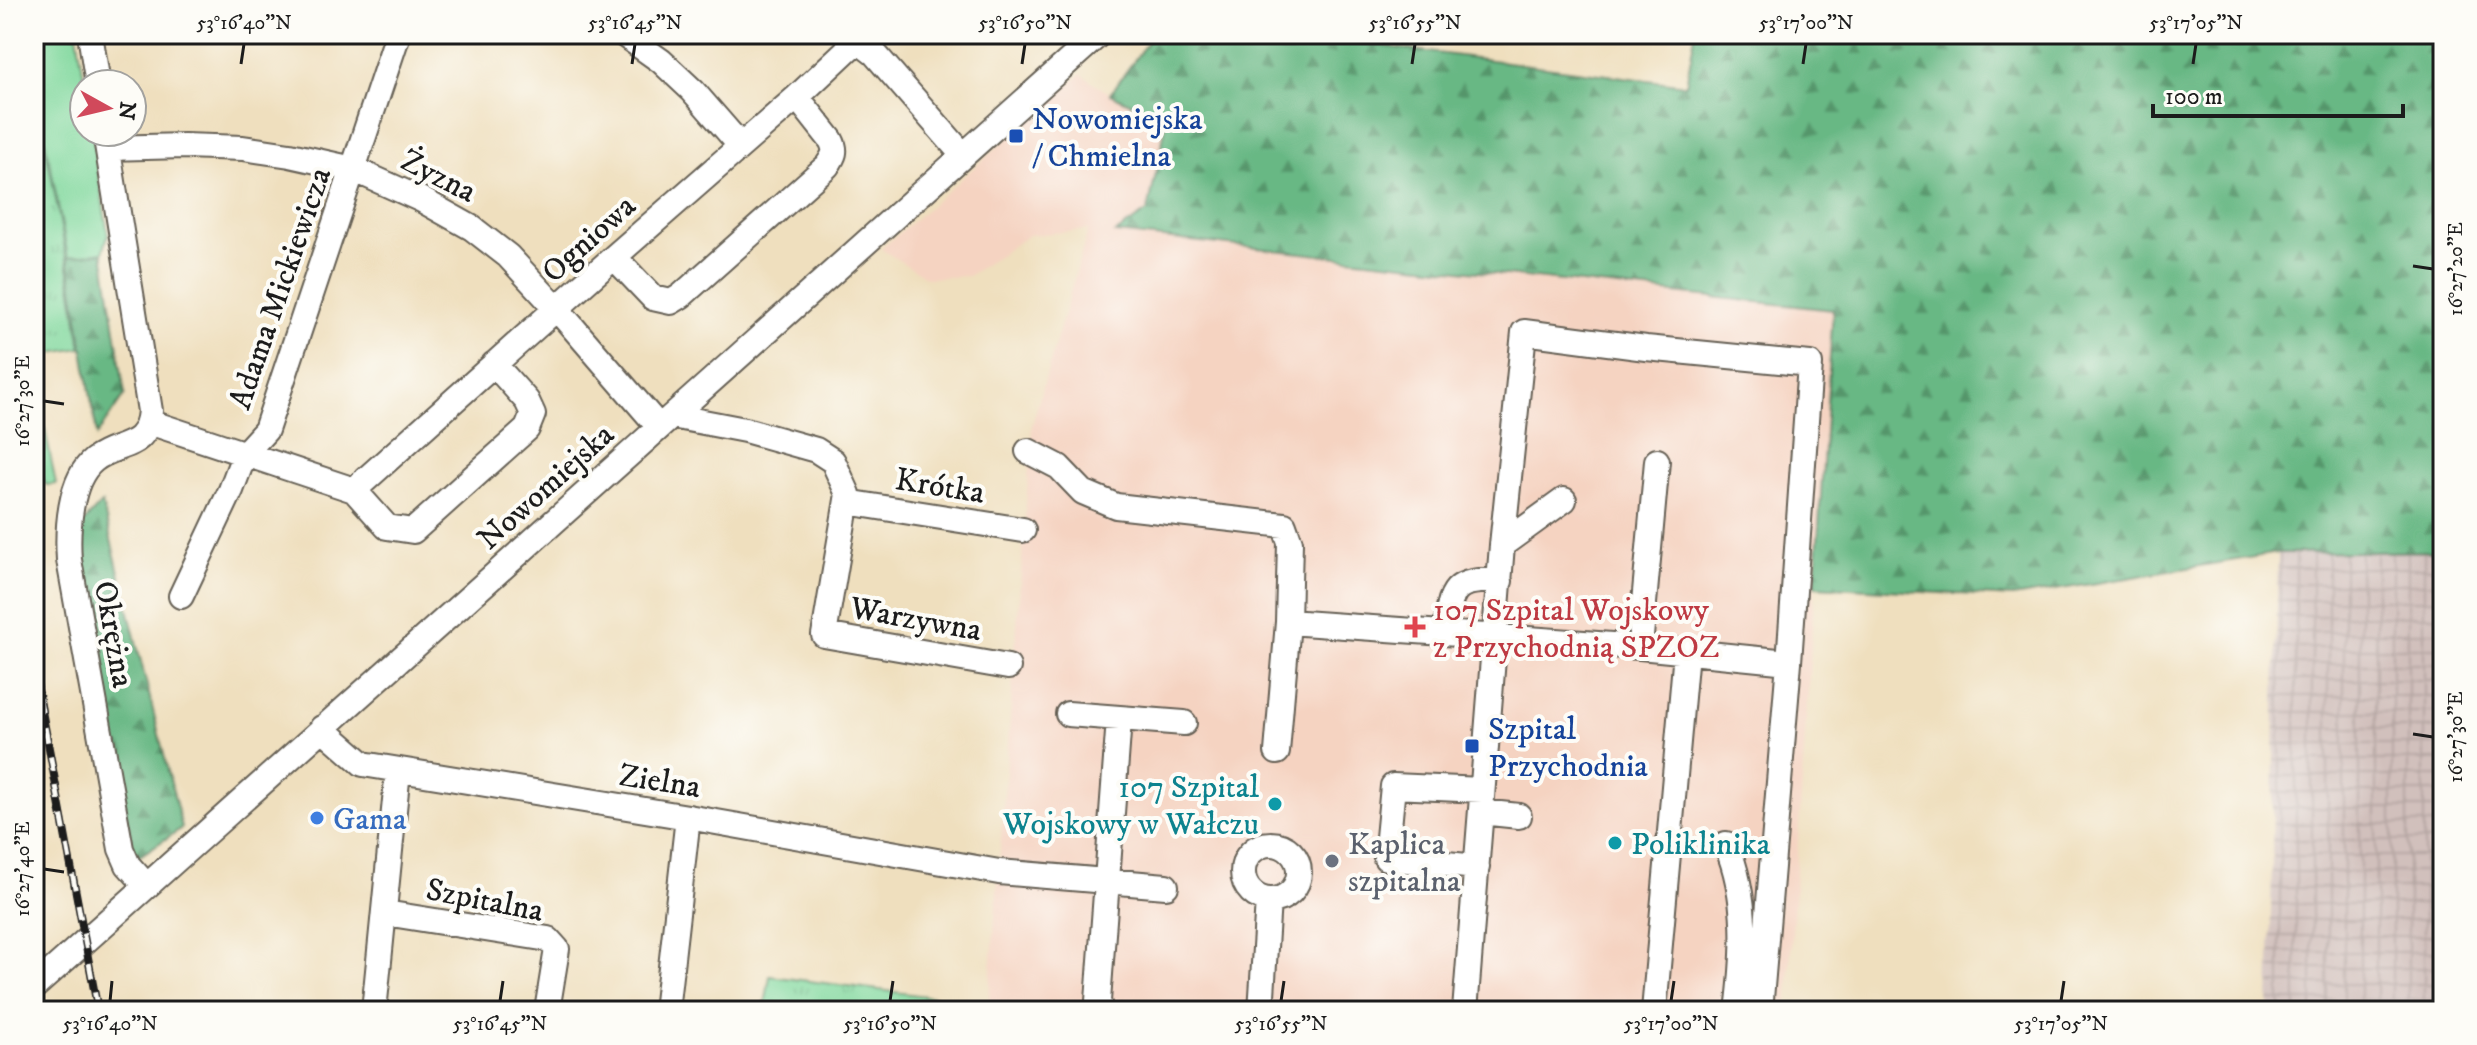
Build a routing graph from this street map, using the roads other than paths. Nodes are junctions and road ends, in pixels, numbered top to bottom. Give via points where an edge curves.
1 (90, 34) edge
2 (398, 34) edge
3 (623, 34) edge
4 (1099, 34) edge
5 (857, 36) edge
6 (95, 68) edge
7 (797, 97) junction
8 (148, 143) edge
9 (740, 145) junction
10 (108, 148) edge
11 (963, 155) junction
12 (353, 169) junction
13 (614, 257) junction
14 (557, 309) junction
15 (494, 364) junction
16 (666, 421) junction
17 (149, 422) junction
18 (1028, 451) dead end
19 (245, 453) junction
20 (1657, 461) dead end
21 (354, 490) junction
22 (1564, 500) dead end
23 (847, 502) junction
24 (1023, 530) dead end
25 (1502, 545) junction
26 (1500, 581) junction
27 (181, 596) dead end
28 (1288, 622) junction
29 (1446, 633) junction
30 (1496, 636) junction
31 (1640, 647) junction
32 (1686, 652) junction
33 (1789, 662) junction
34 (1008, 667) dead end
35 (1068, 714) dead end
36 (1119, 719) junction
37 (1184, 723) dead end
38 (322, 728) junction
39 (1277, 752) dead end
40 (398, 770) junction
41 (1481, 801) junction
42 (1519, 816) dead end
43 (688, 817) junction
44 (1726, 844) dead end
45 (1477, 867) junction
46 (1106, 881) junction
47 (146, 885) junction
48 (1166, 886) dead end
49 (1268, 900) dead end
50 (385, 913) junction
51 (34, 987) edge
52 (374, 1011) edge
53 (547, 1011) edge
54 (666, 1011) edge
55 (1101, 1011) edge
56 (1261, 1011) edge
57 (1465, 1011) edge
58 (1654, 1011) edge
59 (1738, 1011) edge
60 (1760, 1011) edge

1 - 6 street
2 - 12 street, Adama Mickiewicza
3 - 9 street via 661,61
4 - 11 street, Nowomiejska
5 - 7 street, Ogniowa
5 - 11 street
7 - 9 street, Ogniowa
7 - 13 street via 831,140 835,154 681,296 671,302 653,298
8 - 12 street, Żyzna via 243,148
9 - 13 street, Ogniowa
10 - 17 street
11 - 16 street, Nowomiejska
12 - 14 street, Żyzna via 472,228 508,256
12 - 19 street, Adama Mickiewicza via 266,430
13 - 14 street, Ogniowa
14 - 15 street, Ogniowa
14 - 16 street, Żyzna
15 - 21 street, Ogniowa
15 - 21 street via 533,414 527,429 447,501 413,531 387,527
16 - 23 street, Warzywna via 745,430 816,450 833,461
16 - 38 street, Nowomiejska
17 - 19 street
17 - 47 street, Okrężna via 135,442 95,459 86,469 70,506 67,541 121,849
18 - 28 street via 1059,467 1083,492 1116,506 1284,525 1290,542
19 - 21 street
19 - 27 street, Adama Mickiewicza
20 - 31 street
22 - 25 street
23 - 24 street, Krótka
23 - 34 street, Warzywna via 824,635
25 - 26 street
25 - 33 street via 1524,332 1810,364
26 - 29 street via 1462,583 1448,606
26 - 30 street
28 - 29 street
28 - 39 street
29 - 30 street
30 - 31 street
30 - 41 street
31 - 32 street
32 - 33 street
32 - 58 street
33 - 60 street
35 - 36 street
36 - 37 street
36 - 46 street
38 - 40 street, Zielna via 363,764
38 - 47 street, Nowomiejska
40 - 43 street, Zielna
40 - 50 street
41 - 42 street
41 - 45 street
41 - 45 street via 1393,786 1386,858
43 - 46 street, Zielna via 999,872
43 - 54 street
44 - 59 street via 1745,927
45 - 57 street
46 - 48 street, Zielna
46 - 55 street
47 - 51 street, Nowomiejska
49 - 56 street
50 - 52 street
50 - 53 street, Szpitalna via 548,939 557,949

